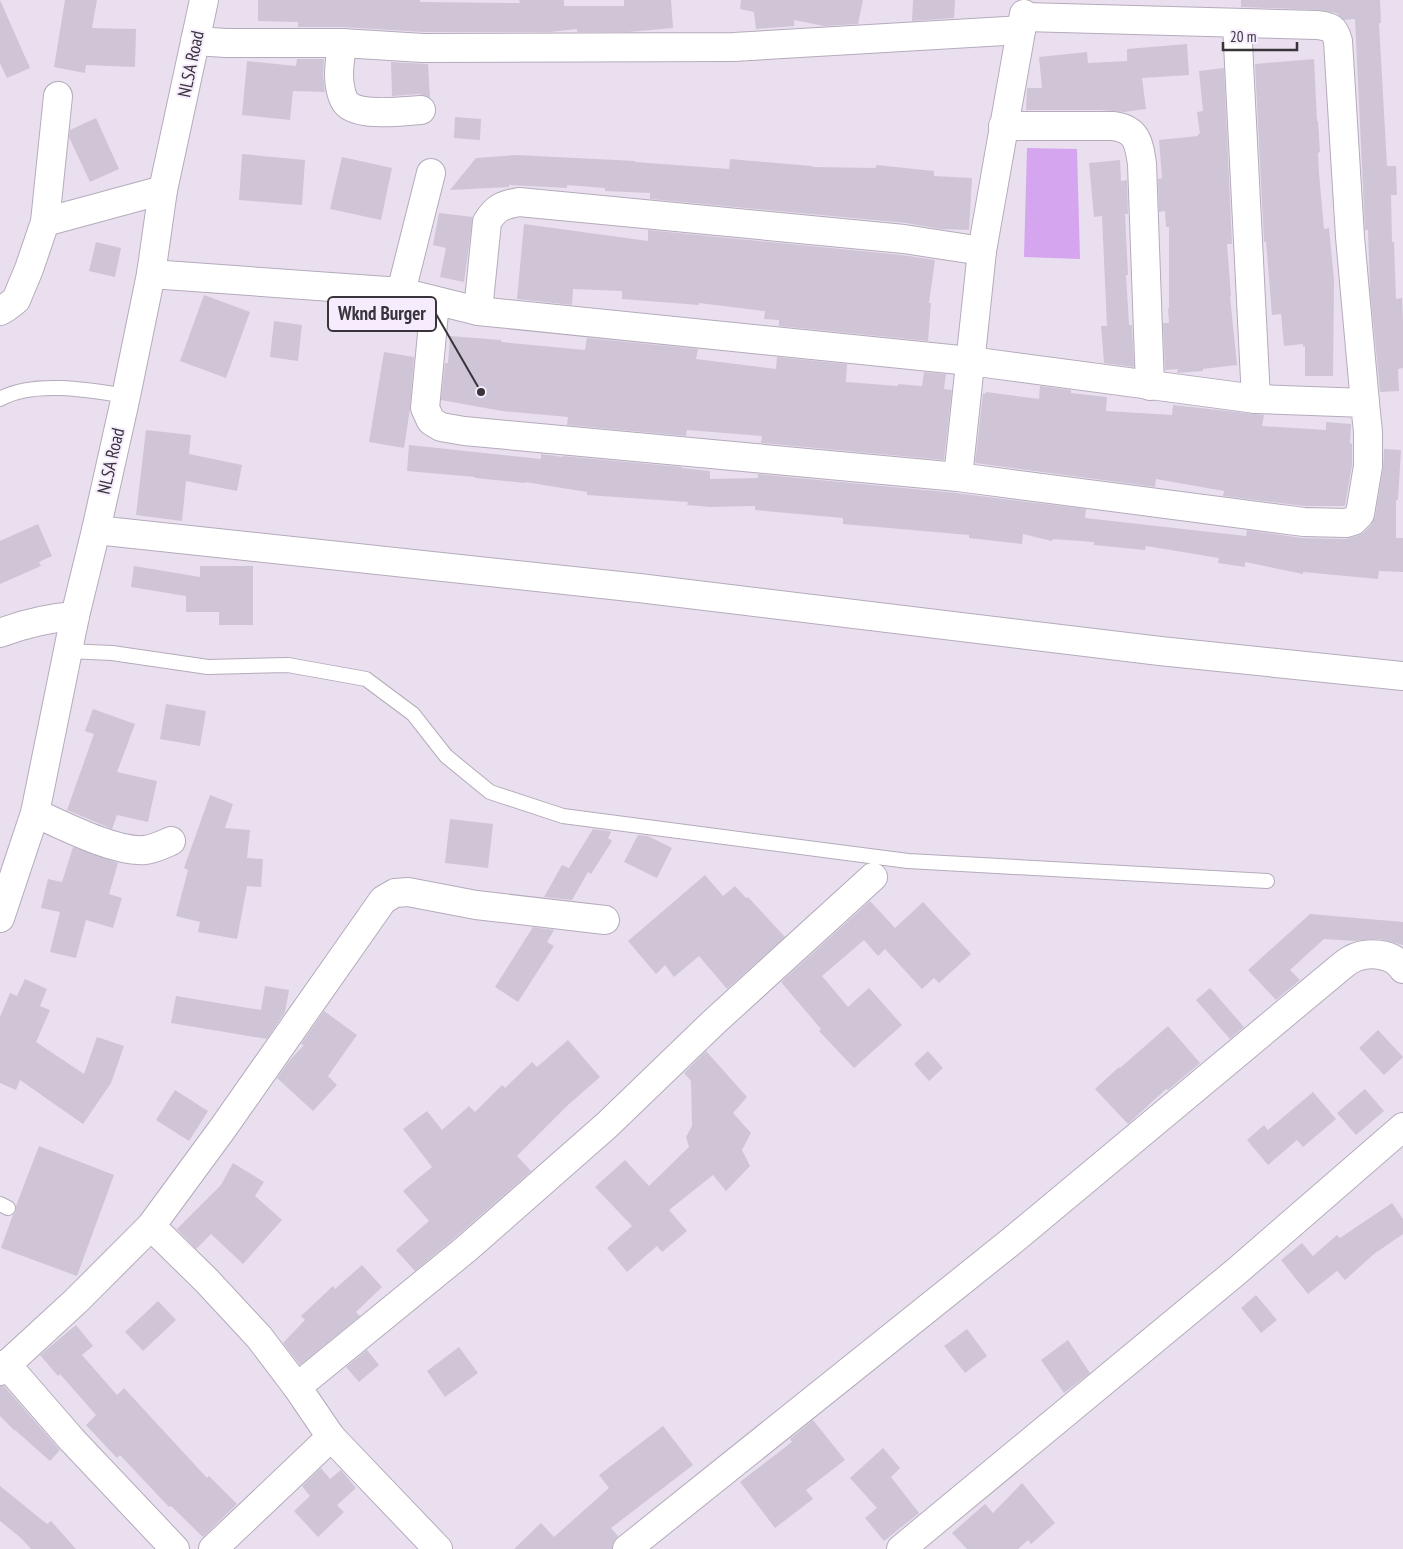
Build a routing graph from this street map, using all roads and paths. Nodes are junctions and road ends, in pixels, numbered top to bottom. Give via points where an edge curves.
1 (204, 0) edge
2 (1023, 16) edge
3 (1238, 24) junction
4 (196, 41) junction
5 (342, 43) junction
6 (58, 96) dead end
7 (421, 110) dead end
8 (1003, 126) junction
9 (431, 173) dead end
10 (163, 190) junction
11 (45, 222) junction
12 (982, 251) junction
13 (151, 274) junction
14 (401, 292) junction
15 (435, 302) junction
16 (0, 310) edge
17 (478, 312) junction
18 (970, 361) junction
19 (1150, 386) junction
20 (126, 396) junction
21 (0, 399) edge
22 (1256, 399) junction
23 (1365, 403) junction
24 (958, 477) junction
25 (96, 530) junction
26 (75, 616) junction
27 (0, 633) edge
28 (67, 651) junction
29 (1403, 676) edge
30 (34, 813) junction
31 (171, 841) dead end
32 (873, 877) dead end
33 (1267, 881) dead end
34 (0, 918) edge
35 (605, 920) dead end
36 (1403, 969) edge
37 (1403, 1127) edge
38 (151, 1226) junction
39 (3, 1367) edge
40 (297, 1387) junction
41 (332, 1437) junction
42 (175, 1549) edge
43 (214, 1549) edge
44 (438, 1549) edge
45 (627, 1549) edge
46 (901, 1549) edge

1 - 4 street, NLSA Road
2 - 3 street
2 - 5 street via 734,47 422,48
2 - 8 street
3 - 22 street
3 - 23 street via 1317,25 1335,30
4 - 5 street
4 - 10 street, NLSA Road
5 - 7 street via 339,75 346,104 371,112
6 - 11 street
8 - 12 street
8 - 19 street via 1113,126 1124,127 1133,135 1142,164
9 - 14 street
10 - 11 street
10 - 13 street, NLSA Road
11 - 16 street via 16,300
12 - 17 street via 904,239 519,202 504,205 487,222
12 - 18 street
13 - 14 street
13 - 20 street, NLSA Road
14 - 15 street
15 - 17 street
15 - 24 street via 425,408 431,420 441,427 464,432
17 - 18 street
18 - 19 street
18 - 24 street
19 - 22 street
20 - 21 lane via 87,389 27,390
20 - 25 street, NLSA Road
22 - 23 street
23 - 24 street via 1368,466 1360,514 1346,523 1304,522
25 - 26 street, NLSA Road
25 - 29 street via 639,588 1150,650
26 - 27 street via 47,618
26 - 28 street, NLSA Road
28 - 30 street, NLSA Road
28 - 33 lane via 112,653 208,667 288,665 366,679 414,714 446,756 490,792 563,816 908,861
30 - 31 street via 120,847 144,850
30 - 34 street, NLSA Road
32 - 40 street via 607,1125 466,1249
35 - 38 street via 476,905 408,892 395,893 383,900
36 - 45 street via 1388,956 1375,954 1350,960 1013,1240
37 - 46 street via 1237,1271
38 - 39 street via 76,1301
38 - 40 street via 259,1337
39 - 42 street
40 - 41 street
41 - 43 street
41 - 44 street

